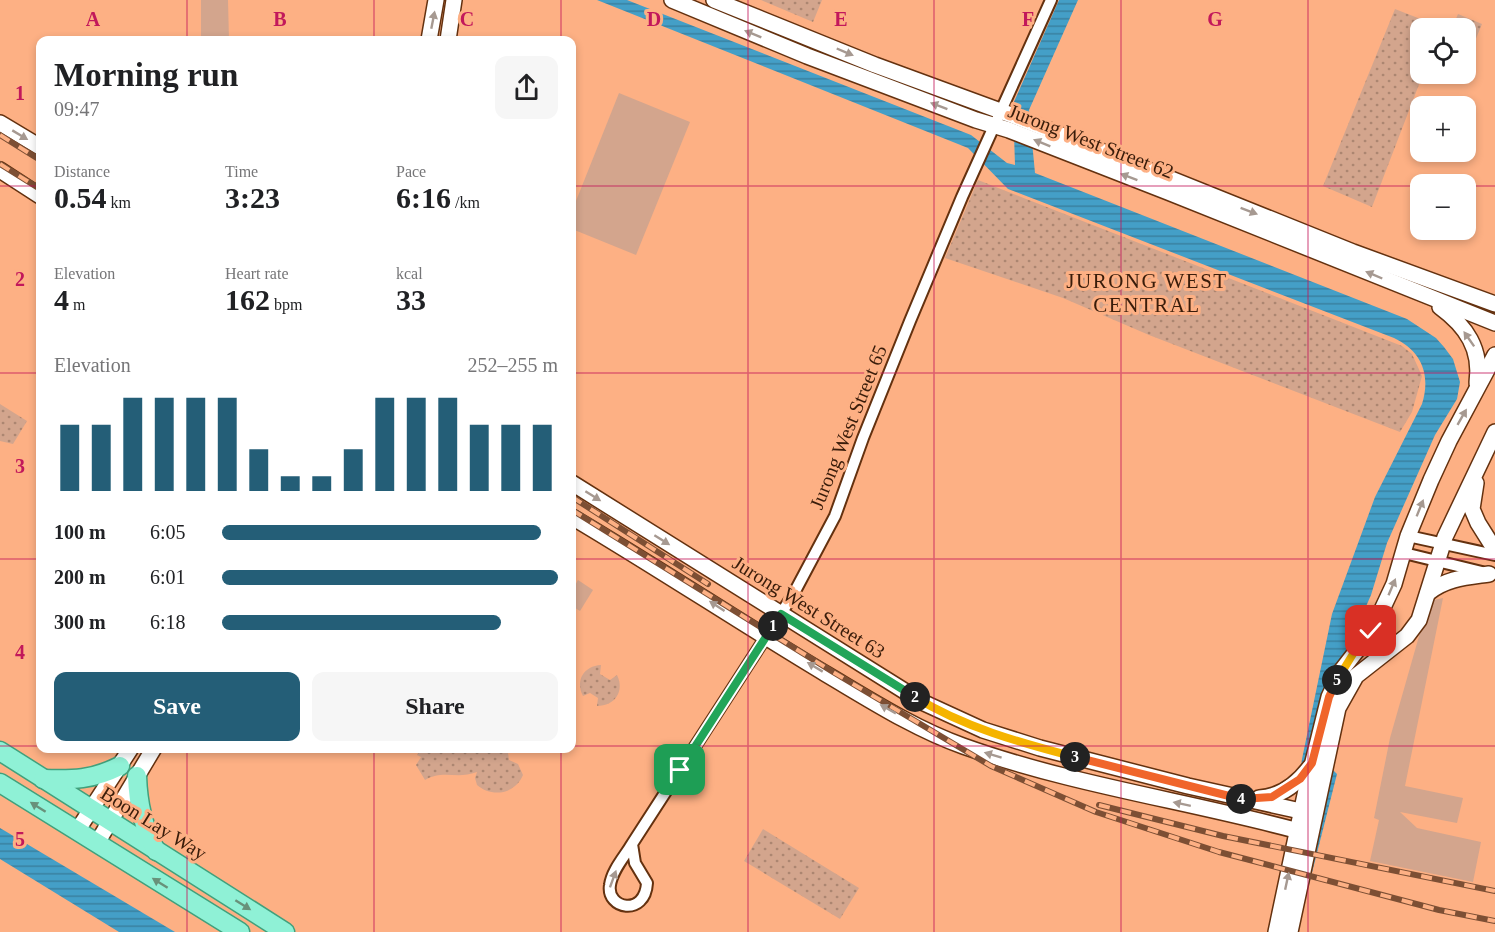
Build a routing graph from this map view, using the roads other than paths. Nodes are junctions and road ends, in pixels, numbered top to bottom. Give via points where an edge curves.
1 (436, 0) edge
2 (454, 0) edge
3 (672, 0) edge
4 (714, 0) edge
5 (1051, 0) edge
6 (430, 36) edge
7 (448, 36) edge
8 (997, 119) junction
9 (0, 123) edge
10 (36, 145) edge
11 (0, 170) edge
12 (36, 193) edge
13 (1472, 296) junction
14 (1495, 296) edge
15 (1428, 298) junction
16 (1495, 304) edge
17 (1495, 323) edge
18 (1495, 355) edge
19 (1475, 394) junction
20 (1495, 432) edge
21 (1478, 468) junction
22 (576, 486) edge
23 (576, 519) edge
24 (1408, 536) junction
25 (1443, 543) junction
26 (1495, 550) edge
27 (1404, 553) junction
28 (1495, 555) edge
29 (1438, 561) junction
30 (1492, 574) edge
31 (1428, 592) junction
32 (781, 614) junction
33 (766, 638) junction
34 (0, 752) edge
35 (128, 753) edge
36 (151, 753) edge
37 (1312, 764) junction
38 (120, 766) junction
39 (137, 776) junction
40 (41, 779) junction
41 (0, 783) edge
42 (1241, 799) junction
43 (90, 810) junction
44 (1308, 813) junction
45 (110, 822) junction
46 (77, 831) junction
47 (1303, 832) junction
48 (97, 843) junction
49 (632, 844) junction
50 (157, 852) junction
51 (240, 932) edge
52 (285, 932) edge
53 (1276, 932) edge
54 (1290, 932) edge

6 -> 1 street
2 - 7 street
8 -> 3 street, Jurong West Street 62 via 976,120
4 -> 8 street, Jurong West Street 62
5 - 8 street, Jurong West Street 65
8 -> 13 street, Jurong West Street 62
15 -> 8 street, Jurong West Street 62
8 - 32 street, Jurong West Street 65 via 910,321 835,516
9 -> 10 street
11 - 12 street
13 - 14 street
13 - 16 street, Jurong West Street 62
15 - 17 street, Jurong West Street 62
19 -> 15 street via 1478,364 1474,344 1449,314
18 - 19 street
24 -> 19 street via 1449,441
20 - 21 street
21 - 25 street
21 - 26 street via 1472,509
22 -> 32 street, Jurong West Street 63
33 -> 23 street
24 - 25 street
24 - 27 street
25 - 28 street
25 - 29 street
27 - 29 street
37 -> 27 street via 1329,697 1341,671 1371,631
29 - 30 street
29 - 31 street
30 - 31 street via 1460,578
31 - 44 street via 1419,620 1407,636 1356,676 1338,708
32 - 33 street, Jurong West Street 65
32 - 42 street, Jurong West Street 63 via 922,702 983,730
47 -> 33 street via 1148,797 961,745 874,702
33 - 49 street, Jurong West Street 65
34 - 40 main road, Boon Lay Way
35 - 38 street
36 - 39 street
37 - 42 street via 1282,793
37 - 44 street
38 - 40 main road via 89,778
38 - 43 street
39 - 45 street
39 - 50 main road via 140,813
40 - 43 main road, Boon Lay Way
46 -> 41 main road
42 - 44 street, Jurong West Street 63
43 - 45 main road, Boon Lay Way
43 - 46 street
44 - 47 street
45 - 48 street
45 - 50 main road, Boon Lay Way
46 - 48 main road
53 -> 47 street
47 - 54 street
51 -> 48 main road
49 -> 49 street, Jurong West Street 65 via 646,891 637,905 629,907 612,898 609,887
50 -> 52 main road, Boon Lay Way

